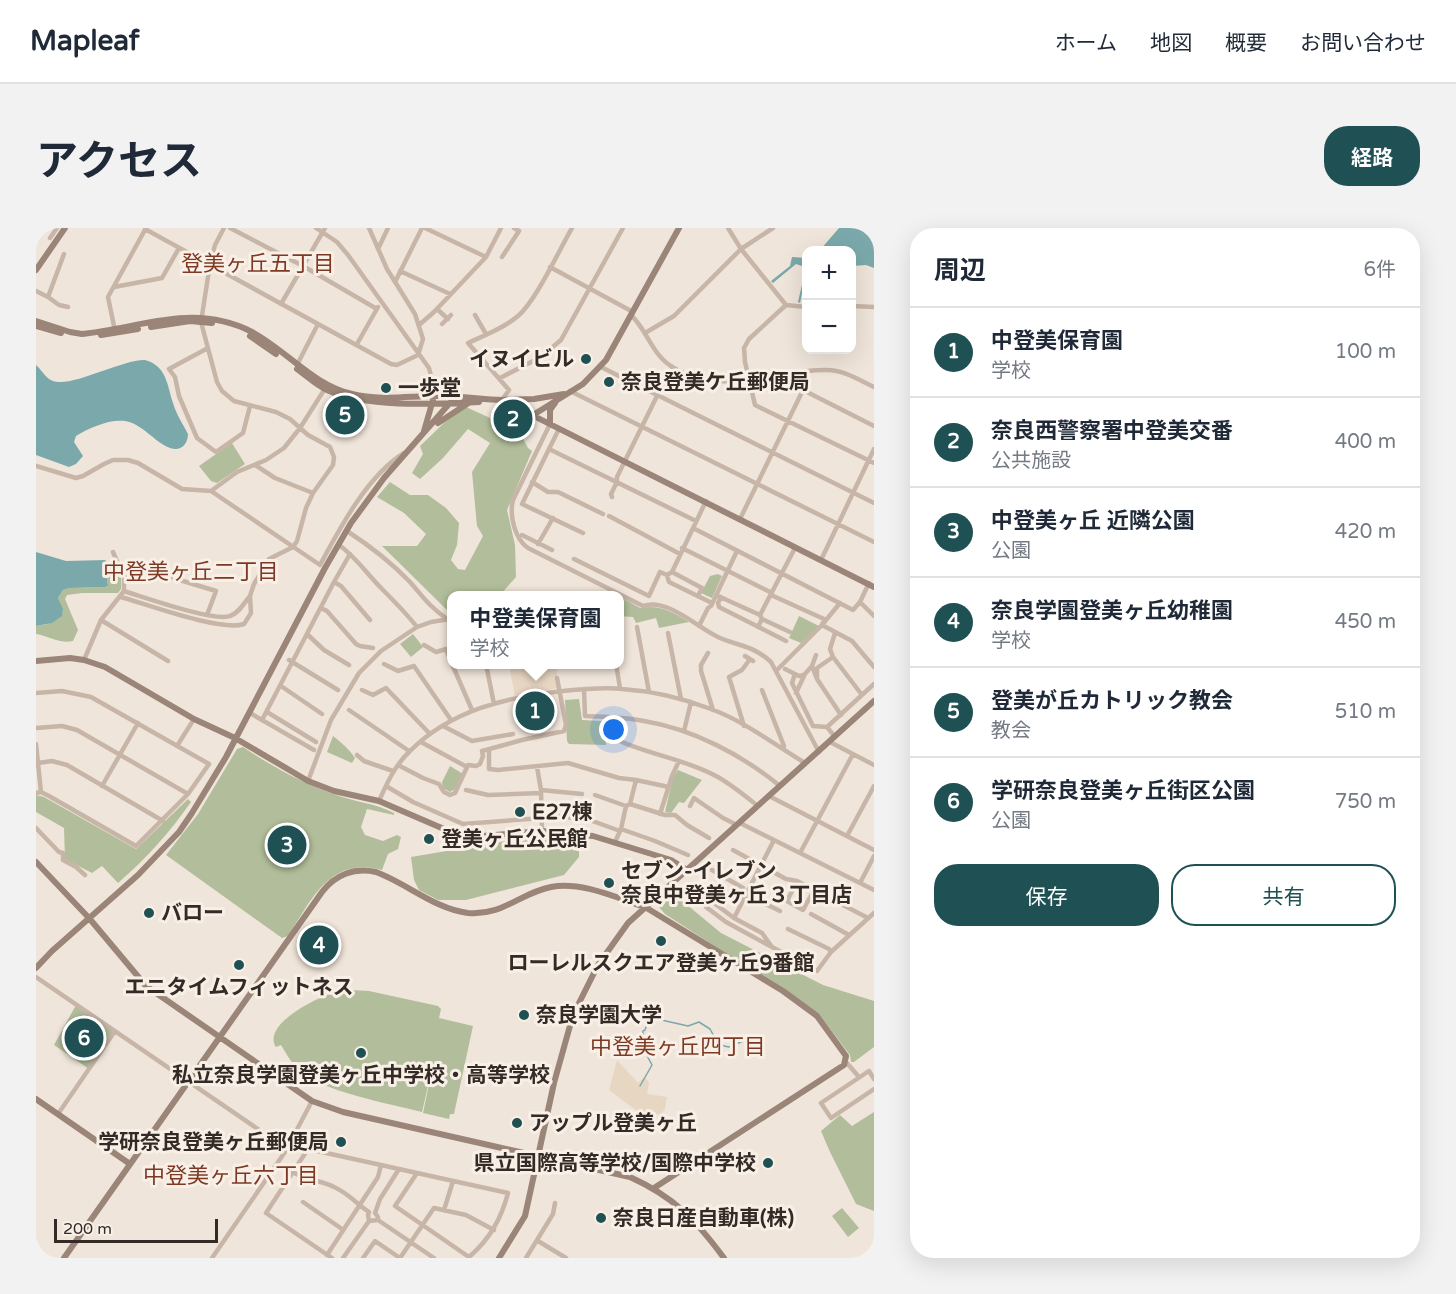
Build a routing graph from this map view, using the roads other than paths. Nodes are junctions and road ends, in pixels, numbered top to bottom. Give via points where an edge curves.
1 (57, 228) edge
2 (65, 228) edge
3 (224, 228) edge
4 (230, 228) edge
5 (316, 228) edge
6 (369, 228) edge
7 (388, 228) edge
8 (423, 228) edge
9 (501, 228) edge
10 (514, 228) edge
11 (572, 228) edge
12 (623, 228) edge
13 (679, 228) edge
14 (728, 228) edge
15 (773, 228) edge
16 (146, 229) edge
17 (324, 230) edge
18 (50, 238) dead end
19 (179, 248) junction
20 (378, 249) junction
21 (741, 249) junction
22 (64, 254) dead end
23 (486, 257) junction
24 (502, 257) dead end
25 (210, 264) junction
26 (303, 266) junction
27 (550, 267) junction
28 (36, 270) edge
29 (400, 271) junction
30 (395, 282) junction
31 (114, 287) junction
32 (589, 288) junction
33 (36, 291) edge
34 (450, 294) junction
35 (48, 297) junction
36 (382, 303) junction
37 (281, 304) junction
38 (786, 305) junction
39 (856, 306) edge
40 (68, 307) dead end
41 (802, 307) edge
42 (874, 307) edge
43 (377, 309) junction
44 (437, 309) junction
45 (632, 313) junction
46 (475, 315) dead end
47 (201, 319) junction
48 (36, 321) edge
49 (318, 324) junction
50 (442, 324) dead end
51 (419, 325) junction
52 (36, 326) edge
53 (115, 331) junction
54 (645, 333) junction
55 (486, 334) junction
56 (357, 344) junction
57 (208, 348) junction
58 (418, 355) junction
59 (296, 366) junction
60 (601, 367) junction
61 (673, 368) junction
62 (793, 373) junction
63 (500, 378) junction
64 (748, 378) junction
65 (326, 387) junction
66 (874, 387) edge
67 (803, 390) junction
68 (567, 393) junction
69 (657, 396) junction
70 (551, 397) junction
71 (434, 399) junction
72 (455, 399) junction
73 (502, 400) junction
74 (420, 402) junction
75 (470, 402) junction
76 (250, 406) junction
77 (542, 409) junction
78 (533, 415) junction
79 (541, 420) junction
80 (789, 421) junction
81 (428, 422) junction
82 (550, 424) junction
83 (642, 426) junction
84 (874, 426) edge
85 (300, 428) junction
86 (559, 429) junction
87 (424, 433) junction
88 (549, 449) junction
89 (874, 449) edge
90 (409, 450) junction
91 (773, 453) junction
92 (625, 462) junction
93 (871, 462) edge
94 (255, 465) junction
95 (36, 466) edge
96 (532, 482) junction
97 (617, 482) junction
98 (757, 483) junction
99 (211, 491) junction
100 (854, 492) junction
101 (314, 493) junction
102 (612, 497) dead end
103 (706, 501) junction
104 (874, 503) edge
105 (603, 514) dead end
106 (609, 516) dead end
107 (553, 518) junction
108 (740, 519) junction
109 (696, 521) junction
110 (838, 524) junction
111 (693, 528) junction
112 (347, 531) junction
113 (583, 533) dead end
114 (522, 535) dead end
115 (874, 542) edge
116 (538, 544) junction
117 (339, 545) junction
118 (293, 547) junction
119 (795, 548) junction
120 (552, 550) dead end
121 (681, 551) junction
122 (737, 551) junction
123 (113, 552) dead end
124 (351, 554) junction
125 (574, 559) dead end
126 (821, 560) junction
127 (727, 571) junction
128 (669, 574) junction
129 (782, 574) junction
130 (124, 578) junction
131 (334, 582) junction
132 (872, 585) edge
133 (124, 591) junction
134 (613, 591) edge
135 (772, 594) junction
136 (250, 596) junction
137 (624, 596) edge
138 (698, 596) junction
139 (718, 596) junction
140 (121, 597) junction
141 (860, 602) junction
142 (840, 603) junction
143 (711, 604) junction
144 (720, 607) junction
145 (321, 608) junction
146 (207, 615) junction
147 (874, 616) edge
148 (761, 617) junction
149 (447, 619) edge
150 (101, 620) junction
151 (370, 620) dead end
152 (447, 620) edge
153 (822, 624) junction
154 (699, 626) junction
155 (417, 627) junction
156 (637, 627) dead end
157 (758, 627) junction
158 (790, 632) dead end
159 (668, 633) dead end
160 (835, 633) junction
161 (307, 634) junction
162 (786, 640) dead end
163 (424, 645) dead end
164 (373, 648) dead end
165 (447, 651) edge
166 (708, 653) dead end
167 (833, 657) junction
168 (749, 658) dead end
169 (84, 660) junction
170 (36, 661) edge
171 (168, 661) dead end
172 (291, 662) junction
173 (825, 662) junction
174 (384, 664) dead end
175 (349, 665) dead end
176 (812, 666) junction
177 (874, 667) edge
178 (455, 669) edge
179 (487, 669) edge
180 (617, 669) edge
181 (785, 669) dead end
182 (776, 670) junction
183 (795, 674) junction
184 (804, 675) junction
185 (557, 678) dead end
186 (817, 679) junction
187 (874, 684) edge
188 (280, 686) junction
189 (620, 688) junction
190 (584, 689) junction
191 (338, 690) dead end
192 (362, 690) dead end
193 (762, 690) dead end
194 (649, 692) junction
195 (36, 693) edge
196 (796, 693) junction
197 (862, 695) junction
198 (681, 699) junction
199 (874, 701) edge
200 (692, 702) junction
201 (494, 704) junction
202 (349, 710) dead end
203 (472, 710) junction
204 (713, 710) junction
205 (267, 712) junction
206 (250, 713) junction
207 (322, 714) dead end
208 (840, 715) junction
209 (609, 717) junction
210 (194, 719) junction
211 (262, 720) junction
212 (452, 720) junction
213 (138, 723) junction
214 (443, 726) junction
215 (744, 726) junction
216 (826, 727) junction
217 (36, 728) edge
218 (684, 730) junction
219 (430, 734) junction
220 (513, 734) dead end
221 (235, 738) junction
222 (833, 739) junction
223 (316, 742) dead end
224 (421, 742) junction
225 (36, 744) edge
226 (177, 746) junction
227 (489, 749) junction
228 (783, 749) junction
229 (314, 750) dead end
230 (409, 751) junction
231 (819, 752) junction
232 (120, 754) junction
233 (853, 754) junction
234 (357, 755) dead end
235 (679, 761) junction
236 (38, 763) junction
237 (805, 763) junction
238 (398, 765) junction
239 (874, 765) edge
240 (379, 766) junction
241 (467, 767) junction
242 (537, 767) junction
243 (393, 771) junction
244 (376, 772) dead end
245 (636, 780) junction
246 (308, 781) junction
247 (102, 786) junction
248 (386, 786) junction
249 (780, 786) junction
250 (874, 786) edge
251 (669, 787) junction
252 (466, 790) dead end
253 (541, 791) junction
254 (38, 793) edge
255 (188, 794) junction
256 (582, 794) dead end
257 (595, 795) dead end
258 (769, 796) junction
259 (379, 801) junction
260 (628, 805) junction
261 (690, 806) dead end
262 (758, 806) junction
263 (660, 814) junction
264 (542, 817) junction
265 (723, 818) junction
266 (163, 821) junction
267 (817, 821) junction
268 (717, 824) dead end
269 (739, 824) junction
270 (36, 828) edge
271 (620, 830) junction
272 (542, 831) junction
273 (847, 836) junction
274 (709, 838) dead end
275 (774, 840) junction
276 (615, 842) junction
277 (733, 850) dead end
278 (874, 850) edge
279 (800, 853) junction
280 (688, 855) dead end
281 (874, 856) edge
282 (36, 862) edge
283 (761, 866) junction
284 (687, 870) junction
285 (712, 870) dead end
286 (85, 875) dead end
287 (797, 881) junction
288 (860, 883) junction
289 (694, 888) dead end
290 (814, 890) junction
291 (874, 890) edge
292 (747, 895) junction
293 (645, 907) junction
294 (706, 907) dead end
295 (780, 912) dead end
296 (874, 913) edge
297 (811, 914) dead end
298 (89, 918) junction
299 (735, 918) junction
300 (868, 918) junction
301 (788, 929) dead end
302 (849, 935) junction
303 (772, 947) junction
304 (831, 952) junction
305 (36, 968) edge
306 (36, 977) edge
307 (115, 1031) junction
308 (219, 1038) junction
309 (846, 1062) junction
310 (859, 1077) junction
311 (874, 1079) edge
312 (188, 1082) junction
313 (874, 1089) edge
314 (36, 1099) edge
315 (312, 1101) junction
316 (58, 1114) junction
317 (287, 1149) junction
318 (538, 1156) junction
319 (130, 1164) junction
320 (381, 1165) junction
321 (399, 1169) junction
322 (293, 1172) junction
323 (417, 1173) junction
324 (453, 1181) junction
325 (654, 1188) junction
326 (303, 1202) dead end
327 (555, 1203) dead end
328 (359, 1205) junction
329 (444, 1210) junction
330 (372, 1213) junction
331 (378, 1220) junction
332 (369, 1221) junction
333 (424, 1226) junction
334 (342, 1229) junction
335 (494, 1230) junction
336 (538, 1241) junction
337 (410, 1243) junction
338 (329, 1256) edge
339 (64, 1258) edge
340 (212, 1258) edge
341 (343, 1258) edge
342 (363, 1258) edge
343 (400, 1258) edge
344 (434, 1258) edge
345 (499, 1258) edge
346 (526, 1258) edge
347 (566, 1258) edge
348 (724, 1258) edge

1 - 18 street
2 - 28 street
3 - 25 street
4 - 26 street
5 - 17 street
6 - 20 street
7 - 20 street
8 - 23 street
8 - 29 street
9 - 23 street
10 - 24 street via 519,231
11 - 27 street
12 - 32 street
13 - 45 street
14 - 21 street
15 - 21 street
16 - 19 street
16 - 31 street
17 - 26 street
17 - 36 street via 348,255
19 - 25 street
19 - 31 street via 162,278
20 - 30 street
21 - 38 street
21 - 54 street via 674,316
22 - 35 street
23 - 34 street
25 - 37 street
25 - 47 street
26 - 37 street
26 - 43 street
27 - 32 street
27 - 55 street via 520,314
29 - 30 street
29 - 34 street
30 - 51 street
31 - 53 street via 108,297
32 - 45 street
32 - 63 street via 561,340 541,357
33 - 35 street
34 - 44 street
35 - 40 street
36 - 43 street
36 - 58 street
37 - 49 street
38 - 41 street
38 - 64 street via 744,348
39 - 42 street
43 - 56 street
44 - 50 street via 449,316
44 - 51 street
45 - 54 street
45 - 60 street
46 - 55 street
47 - 53 street
47 - 57 street
47 - 59 street via 250,336
48 - 53 street via 82,334
49 - 56 street
49 - 59 street
51 - 58 street via 423,339
52 - 53 street via 80,337
54 - 61 street
55 - 63 street via 468,343
56 - 58 street via 391,364
57 - 76 street via 222,391 234,401
57 - 76 street via 169,369 197,438 216,452 243,433
58 - 71 street via 429,368
59 - 65 street
60 - 68 street
60 - 69 street
61 - 64 street via 723,382
61 - 69 street
62 - 64 street
62 - 66 street via 846,373
62 - 67 street
63 - 73 street via 509,390
64 - 80 street via 755,405
65 - 71 street via 379,399
65 - 74 street via 371,402
65 - 85 street
67 - 80 street
67 - 84 street
68 - 70 street
68 - 77 street
68 - 82 street via 550,410
68 - 83 street
69 - 83 street
69 - 91 street
70 - 73 street
70 - 77 street
71 - 72 street
71 - 74 street
71 - 81 street
72 - 73 street
72 - 75 street
72 - 87 street
73 - 75 street
73 - 78 street
74 - 81 street
75 - 87 street
76 - 85 street via 280,414
77 - 78 street
77 - 79 street
78 - 79 street
79 - 82 street
80 - 91 street
80 - 93 street
81 - 87 street
82 - 86 street
82 - 134 street via 513,500 511,508 518,539
83 - 92 street
83 - 98 street
85 - 94 street via 284,448
85 - 101 street via 327,445 334,455 333,465
86 - 88 street
86 - 92 street
87 - 90 street
88 - 96 street
88 - 97 street
89 - 93 street
90 - 112 street
90 - 118 street via 390,462 375,479 320,565
91 - 98 street
91 - 100 street
92 - 97 street
92 - 103 street
93 - 100 street
94 - 99 street via 237,472
94 - 101 street via 275,478
95 - 99 street via 76,478 109,462 128,460 182,489
96 - 105 street
96 - 107 street via 522,504
97 - 102 street
97 - 109 street
98 - 108 street
98 - 110 street
99 - 118 street
100 - 104 street
100 - 110 street
101 - 118 street
103 - 108 street
103 - 109 street
106 - 121 street
107 - 113 street
107 - 116 street
108 - 119 street
109 - 111 street
110 - 115 street
110 - 126 street
111 - 121 street
111 - 122 street
112 - 117 street
112 - 149 street via 380,554 430,607
114 - 116 street
116 - 120 street
117 - 124 street
117 - 206 street
118 - 136 street via 266,563
119 - 126 street
119 - 129 street
121 - 127 street
121 - 128 street
122 - 127 street
122 - 129 street
123 - 130 street
124 - 131 street
124 - 155 street
125 - 128 street via 648,596 660,572
126 - 132 street
127 - 135 street
127 - 139 street
128 - 138 street via 669,582
128 - 138 street via 702,588
129 - 135 street
129 - 142 street
130 - 133 street
130 - 146 street via 148,574 216,591
131 - 145 street
131 - 151 street
132 - 141 street
133 - 140 street
133 - 146 street
135 - 148 street
135 - 153 street via 824,619
136 - 140 street via 251,615 238,625 204,621
136 - 146 street via 231,616
137 - 154 street via 643,606 652,603 674,610
138 - 143 street
139 - 143 street
139 - 144 street
139 - 148 street
140 - 150 street
141 - 142 street via 854,610
141 - 147 street
142 - 153 street
143 - 144 street via 715,609
143 - 154 street
144 - 157 street
145 - 161 street
145 - 164 street via 356,644
148 - 157 street
148 - 158 street
150 - 169 street
150 - 171 street
152 - 155 street
153 - 160 street
153 - 182 street
154 - 182 street via 763,654
155 - 246 street via 381,651 359,673 331,720
156 - 194 street
157 - 162 street
159 - 198 street
160 - 167 street via 830,649
160 - 177 street via 852,641
161 - 172 street
161 - 175 street via 324,651
163 - 165 street via 436,652
166 - 204 street via 701,671
167 - 173 street
167 - 197 street
168 - 215 street via 742,670 729,677
169 - 170 street via 60,657
169 - 210 street via 105,667
172 - 188 street
172 - 191 street
173 - 176 street via 815,657
173 - 186 street via 817,668
174 - 212 street via 399,671 414,666
176 - 184 street
176 - 186 street
178 - 203 street
179 - 201 street
180 - 189 street
181 - 183 street
182 - 231 street
183 - 184 street
183 - 196 street via 792,683
184 - 196 street
185 - 227 street via 564,731
186 - 208 street
187 - 197 street
188 - 205 street
188 - 207 street
189 - 190 street
189 - 194 street
190 - 201 street
190 - 209 street via 585,716
192 - 219 street via 373,695 386,688
193 - 228 street
194 - 198 street
195 - 213 street via 79,693
196 - 216 street via 813,726
197 - 208 street
198 - 200 street
199 - 222 street
200 - 204 street
200 - 218 street
201 - 203 street
202 - 230 street
203 - 212 street
204 - 215 street
205 - 211 street
205 - 223 street
206 - 211 street
206 - 221 street
208 - 216 street
209 - 218 street
209 - 235 street via 611,737
210 - 221 street
210 - 226 street
211 - 229 street
212 - 214 street
213 - 226 street
213 - 232 street
214 - 219 street
214 - 220 street via 472,741
215 - 228 street
216 - 222 street
217 - 232 street via 72,728
218 - 249 street via 766,774
219 - 224 street
221 - 246 street
221 - 298 street via 179,832
222 - 231 street
222 - 233 street
224 - 230 street
224 - 241 street
225 - 236 street
226 - 255 street via 209,764
227 - 241 street via 482,751 480,764
227 - 242 street via 489,769
228 - 237 street
230 - 238 street
231 - 237 street
232 - 247 street
232 - 255 street
233 - 239 street
233 - 267 street
234 - 240 street
235 - 251 street
235 - 262 street via 715,776
236 - 247 street via 64,764
236 - 254 street
237 - 249 street
238 - 241 street via 439,784 450,795 458,788
238 - 243 street
240 - 243 street
240 - 244 street
242 - 245 street via 568,763
242 - 253 street
243 - 248 street
245 - 251 street
245 - 260 street
246 - 259 street
247 - 266 street
248 - 259 street
248 - 264 street via 463,824
249 - 258 street
250 - 273 street
251 - 263 street
252 - 253 street via 488,795
253 - 256 street
253 - 264 street
254 - 266 street via 136,846
255 - 266 street
257 - 260 street
258 - 262 street
258 - 267 street
259 - 272 street via 465,836
260 - 263 street
260 - 271 street
261 - 265 street via 694,798
262 - 269 street
263 - 274 street via 675,815
264 - 271 street via 587,819
264 - 272 street
265 - 268 street
265 - 269 street
267 - 273 street
267 - 279 street
269 - 275 street
269 - 284 street
270 - 286 street via 63,853 63,860
271 - 276 street
271 - 280 street
272 - 276 street
273 - 278 street
275 - 279 street
275 - 283 street
276 - 284 street via 671,860
277 - 283 street
279 - 288 street
281 - 288 street
282 - 298 street
283 - 287 street
283 - 292 street
284 - 293 street
285 - 292 street
287 - 290 street
287 - 290 street via 787,901 804,910
288 - 291 street
289 - 299 street
290 - 300 street
292 - 295 street
292 - 299 street
293 - 308 street via 585,888 561,886 533,892 499,910 467,913 376,872 344,873 322,892
293 - 309 street via 817,1016 846,1056
293 - 318 street via 628,922 606,952 577,1006 563,1047
294 - 303 street
296 - 300 street
297 - 302 street
298 - 305 street
298 - 308 street via 146,986
299 - 303 street via 762,933
300 - 302 street
301 - 304 street
302 - 304 street
303 - 304 street via 817,971
306 - 307 street
307 - 312 street
307 - 316 street
308 - 312 street
308 - 315 street
309 - 310 street
309 - 325 street
310 - 311 street via 869,1071
310 - 313 street via 821,1103 831,1118
312 - 317 street
312 - 319 street
314 - 316 street
315 - 317 street
315 - 318 street via 343,1112
316 - 319 street
317 - 340 street
318 - 325 street via 630,1177
318 - 345 street via 525,1216
319 - 339 street
320 - 321 street
320 - 322 street via 308,1149
320 - 328 street via 378,1177
321 - 323 street
321 - 330 street
322 - 328 street via 331,1185
322 - 338 street via 266,1213
323 - 324 street
323 - 333 street via 395,1206
324 - 329 street
324 - 335 street via 508,1193
325 - 348 street via 699,1225
326 - 334 street
327 - 336 street
328 - 330 street
328 - 334 street
329 - 333 street via 434,1208
329 - 335 street via 466,1215
330 - 331 street via 378,1215
330 - 332 street
331 - 332 street
331 - 337 street
332 - 341 street
333 - 335 street via 469,1257
333 - 337 street
334 - 338 street
336 - 346 street
336 - 347 street
337 - 343 street
337 - 344 street
342 - 343 street via 375,1241

